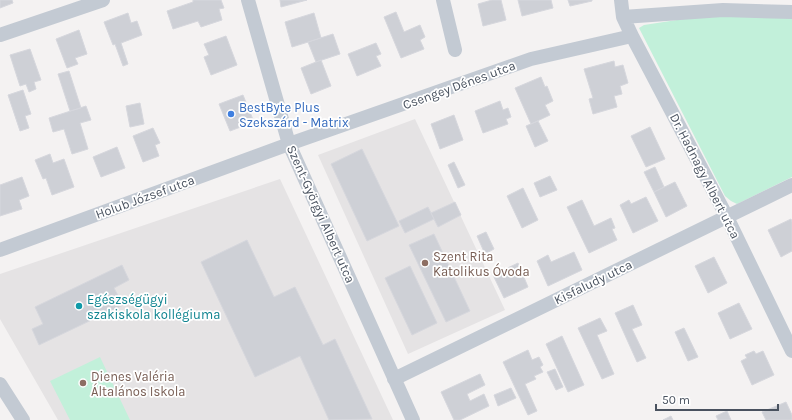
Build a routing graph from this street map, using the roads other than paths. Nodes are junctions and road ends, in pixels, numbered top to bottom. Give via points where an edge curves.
1 (104, 0) edge
2 (248, 0) edge
3 (443, 0) edge
4 (621, 0) edge
5 (792, 12) edge
6 (623, 17) junction
7 (0, 35) edge
8 (632, 36) junction
9 (455, 50) dead end
10 (289, 144) junction
11 (792, 185) edge
12 (727, 217) junction
13 (0, 250) edge
14 (792, 351) edge
15 (394, 379) junction
16 (0, 384) edge
17 (23, 420) edge
18 (413, 420) edge

1 - 7 street
2 - 10 street, Szent-Györgyi Albert utca
3 - 9 street
4 - 6 street, Dr. Hadnagy Albert utca
5 - 6 street via 723,10
6 - 8 street, Dr. Hadnagy Albert utca
8 - 10 street, Csengey Dénes utca via 531,59
8 - 12 street, Dr. Hadnagy Albert utca
10 - 13 street, Holub József utca
10 - 15 street, Szent-Györgyi Albert utca
11 - 12 street, Kisfaludy utca
12 - 14 street, Dr. Hadnagy Albert utca
12 - 15 street, Kisfaludy utca
15 - 18 street, Szent-Györgyi Albert utca
16 - 17 street

